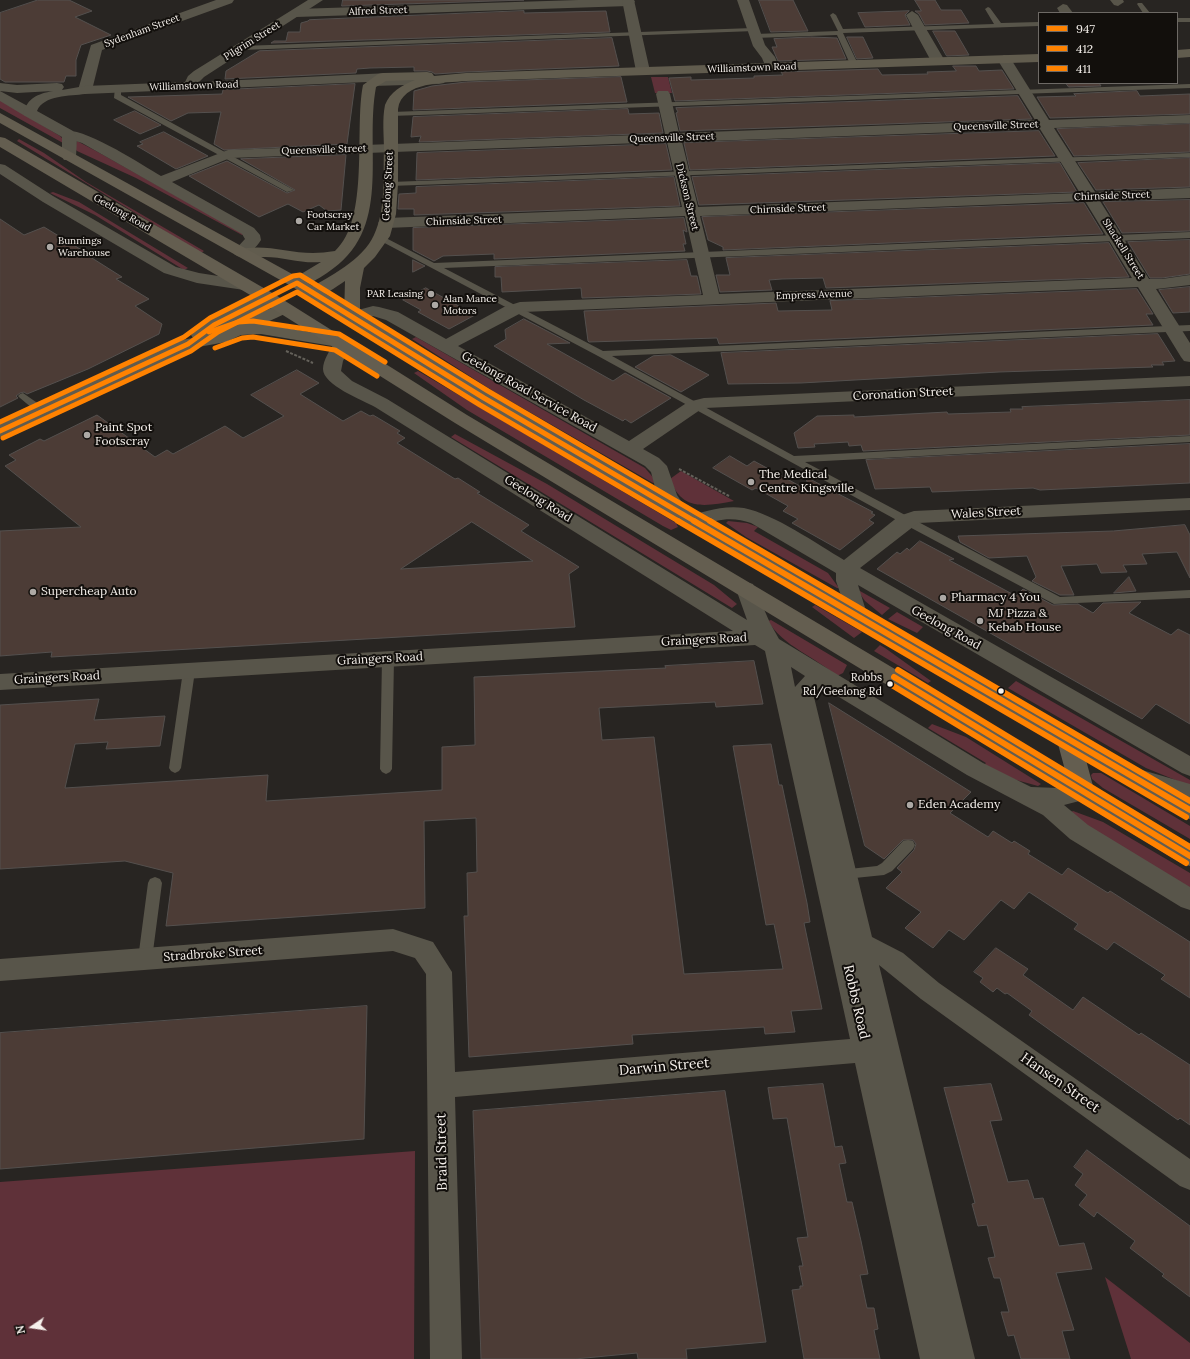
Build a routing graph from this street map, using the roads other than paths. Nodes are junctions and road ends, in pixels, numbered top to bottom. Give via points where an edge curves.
1 (228, 0) edge
2 (317, 0) edge
3 (743, 0) edge
4 (628, 1) edge
5 (544, 3) edge
6 (1140, 4) dead end
7 (988, 9) dead end
8 (1146, 12) edge
9 (296, 13) junction
10 (832, 15) dead end
11 (912, 15) dead end
12 (1178, 20) edge
13 (1190, 20) edge
14 (1038, 24) edge
15 (999, 26) junction
16 (919, 28) junction
17 (841, 32) junction
18 (636, 33) junction
19 (754, 33) junction
20 (241, 48) junction
21 (1190, 53) edge
22 (1178, 54) edge
23 (1038, 58) edge
24 (1004, 59) junction
25 (938, 61) junction
26 (854, 64) junction
27 (772, 67) junction
28 (643, 71) junction
29 (466, 77) junction
30 (390, 78) junction
31 (439, 80) junction
32 (304, 82) junction
33 (372, 82) junction
34 (191, 86) junction
35 (1190, 86) edge
36 (0, 87) edge
37 (118, 89) junction
38 (85, 90) junction
39 (1024, 91) junction
40 (0, 95) edge
41 (664, 99) junction
42 (391, 110) junction
43 (30, 113) junction
44 (0, 117) edge
45 (1190, 119) edge
46 (1046, 124) junction
47 (68, 134) junction
48 (672, 138) junction
49 (0, 141) edge
50 (390, 148) junction
51 (366, 149) junction
52 (223, 155) junction
53 (1190, 155) edge
54 (69, 157) junction
55 (1067, 159) junction
56 (0, 168) edge
57 (681, 174) junction
58 (159, 182) junction
59 (390, 184) junction
60 (290, 190) dead end
61 (1190, 193) edge
62 (1091, 197) junction
63 (691, 213) junction
64 (386, 223) junction
65 (1190, 235) edge
66 (1116, 238) junction
67 (381, 239) junction
68 (242, 253) junction
69 (701, 254) junction
70 (339, 256) junction
71 (356, 265) junction
72 (433, 266) junction
73 (1190, 280) edge
74 (1144, 282) junction
75 (297, 283) junction
76 (244, 285) junction
77 (312, 293) junction
78 (268, 298) junction
79 (712, 299) junction
80 (283, 308) junction
81 (514, 309) junction
82 (353, 317) junction
83 (1190, 328) edge
84 (1173, 329) junction
85 (240, 330) junction
86 (340, 343) junction
87 (188, 344) junction
88 (446, 346) junction
89 (601, 354) junction
90 (1190, 357) edge
91 (1190, 381) edge
92 (23, 396) dead end
93 (694, 406) junction
94 (42, 411) junction
95 (0, 431) edge
96 (1190, 439) edge
97 (630, 449) junction
98 (794, 459) junction
99 (1190, 504) edge
100 (677, 510) junction
101 (906, 520) junction
102 (696, 522) junction
103 (694, 558) junction
104 (846, 569) junction
105 (746, 589) junction
106 (1190, 594) edge
107 (856, 614) junction
108 (768, 642) junction
109 (388, 659) junction
110 (189, 670) junction
111 (820, 675) junction
112 (0, 682) edge
113 (1068, 739) junction
114 (1190, 767) edge
115 (175, 768) dead end
116 (386, 769) dead end
117 (1133, 777) junction
118 (1083, 792) junction
119 (1190, 793) edge
120 (1022, 795) junction
121 (1190, 810) edge
122 (908, 845) dead end
123 (1190, 856) edge
124 (845, 874) junction
125 (155, 883) dead end
126 (1190, 900) edge
127 (852, 941) junction
128 (424, 950) joint
129 (145, 959) junction
130 (0, 970) edge
131 (859, 971) junction
132 (930, 991) junction
133 (877, 1050) junction
134 (441, 1086) junction
135 (1190, 1176) edge
136 (446, 1359) edge
137 (936, 1359) edge
138 (959, 1359) edge

1 - 38 street, Sydenham Street via 96,48
2 - 9 street, Pilgrim Street
3 - 19 street
4 - 5 street, Alfred Street
4 - 18 street
5 - 9 street, Alfred Street
6 - 8 lane
7 - 15 lane
9 - 20 street, Pilgrim Street
10 - 17 lane
11 - 16 street
12 - 13 lane
14 - 15 lane
15 - 16 lane
16 - 17 lane
16 - 25 street
17 - 19 lane
17 - 26 lane
18 - 19 lane
18 - 20 lane
18 - 28 street
19 - 27 street
20 - 34 street, Pilgrim Street via 195,77
21 - 22 main road
23 - 24 main road, Williamstown Road
24 - 25 main road, Williamstown Road
24 - 39 street, Shackell Street
25 - 26 main road, Williamstown Road
26 - 27 main road, Williamstown Road
27 - 28 main road, Williamstown Road
28 - 29 main road, Williamstown Road
29 - 30 main road, Williamstown Road via 448,75
29 - 31 main road, Williamstown Road
30 - 31 street, Williamstown Road
30 - 32 street, Williamstown Road
30 - 33 street, Williamstown Road
30 - 42 street, Geelong Street
31 - 42 main road via 422,82 407,88 393,99
32 - 33 street, Williamstown Road
32 - 34 street, Williamstown Road
33 - 51 main road, Geelong Street via 368,91
34 - 37 street, Williamstown Road
35 - 39 lane
36 - 38 street, Williamstown Road via 70,87
37 - 38 street, Williamstown Road
37 - 52 lane via 117,96
38 - 43 street, Williamstown Road via 43,97 33,104
39 - 41 lane
39 - 46 street, Shackell Street
40 - 43 street
41 - 42 lane
41 - 48 street, Dickson Street
42 - 50 main road, Geelong Street
43 - 47 street
44 - 54 highway, Geelong Road
45 - 46 street, Queensville Street
46 - 48 street, Queensville Street
46 - 55 street, Shackell Street
47 - 54 street
47 - 58 street via 87,140
48 - 50 street, Queensville Street
48 - 57 street, Dickson Street
49 - 76 highway, Geelong Road
50 - 51 street, Queensville Street
50 - 59 main road, Geelong Street
51 - 52 street, Queensville Street
51 - 70 main road, Geelong Street via 360,225 353,240
52 - 58 street, Queensville Street
52 - 60 lane
53 - 55 lane
54 - 68 highway, Geelong Road
55 - 57 lane
55 - 62 street, Shackell Street
56 - 76 street, Geelong Road via 170,270 197,278
57 - 59 lane
57 - 63 street, Dickson Street
58 - 68 street via 248,231 253,240
59 - 64 main road, Geelong Street
61 - 62 street, Chirnside Street
62 - 63 street, Chirnside Street
62 - 66 street, Shackell Street
63 - 64 street, Chirnside Street
63 - 69 street, Dickson Street
64 - 67 main road, Geelong Street
65 - 66 lane
66 - 69 lane
66 - 74 street, Shackell Street
67 - 71 main road, Geelong Street
67 - 72 lane
68 - 70 main road via 266,252 312,258
68 - 75 highway, Geelong Road
69 - 72 lane
69 - 79 street, Dickson Street
70 - 75 main road, Geelong Street
71 - 77 main road, Geelong Street
71 - 82 main road via 352,284
72 - 81 lane
73 - 74 street, Empress Avenue via 1162,285
74 - 79 street, Empress Avenue
74 - 84 street, Shackell Street
75 - 77 highway, Geelong Road
75 - 78 highway, Geelong Street
76 - 78 highway, Geelong Road
77 - 80 highway, Geelong Street
77 - 82 highway, Geelong Road
78 - 80 highway, Geelong Road
78 - 87 main road, Geelong Street via 214,325
79 - 81 street, Empress Avenue
80 - 85 main road, Geelong Street
80 - 86 highway, Geelong Road
81 - 88 street, Empress Avenue
81 - 89 lane
82 - 88 street, Geelong Road Service Road via 373,311 388,314
82 - 100 highway, Geelong Road via 484,398
83 - 84 lane
84 - 89 lane
84 - 90 street, Shackell Street
85 - 86 main road via 261,329
85 - 87 main road, Geelong Street via 220,338
86 - 103 highway, Geelong Road via 461,419
86 - 108 street, Geelong Road via 332,366 338,380 381,403
87 - 94 main road, Geelong Street
88 - 97 street, Geelong Road Service Road
89 - 93 lane
91 - 93 street, Coronation Street via 707,403
92 - 94 lane
93 - 97 street, Coronation Street
93 - 98 lane
94 - 95 main road, Geelong Street
96 - 98 lane
97 - 100 street, Geelong Road Service Road via 660,470 667,495
98 - 101 lane
99 - 101 street, Wales Street via 916,517
100 - 102 highway, Geelong Road
101 - 104 street, Wales Street
101 - 106 lane via 1058,601
102 - 103 highway via 690,535
102 - 104 street, Geelong Road via 722,514 747,515
102 - 107 highway, Geelong Road
103 - 105 highway, Geelong Road
104 - 107 street via 846,581
104 - 114 street, Geelong Road
105 - 108 street, Geelong Road
105 - 118 highway, Geelong Road
107 - 113 highway, Geelong Road
108 - 109 street, Graingers Road
108 - 111 street, Geelong Road
108 - 127 street, Robbs Road
109 - 110 street, Graingers Road
109 - 116 lane
110 - 112 street, Graingers Road
110 - 115 lane
111 - 120 street, Geelong Road
111 - 124 street, Robbs Road via 806,687 803,698
113 - 117 highway, Geelong Road
113 - 118 highway
117 - 119 street, Geelong Road
117 - 121 highway, Geelong Road
118 - 120 street, Geelong Road via 1059,797
118 - 123 highway, Geelong Road
120 - 126 street, Geelong Road via 1051,808 1079,832
122 - 124 lane via 887,867 879,871
124 - 127 street, Robbs Road
125 - 129 lane
127 - 131 street, Robbs Road
127 - 132 street, Hansen Street via 897,962
128 - 129 street, Stradbroke Street via 393,940
128 - 134 street, Braid Street via 439,972
129 - 130 street, Stradbroke Street
131 - 132 street, Hansen Street via 900,978
131 - 133 street, Robbs Road
132 - 135 street, Hansen Street
133 - 134 street, Darwin Street
133 - 137 street, Robbs Road
133 - 138 street, Robbs Road
134 - 136 street, Braid Street

